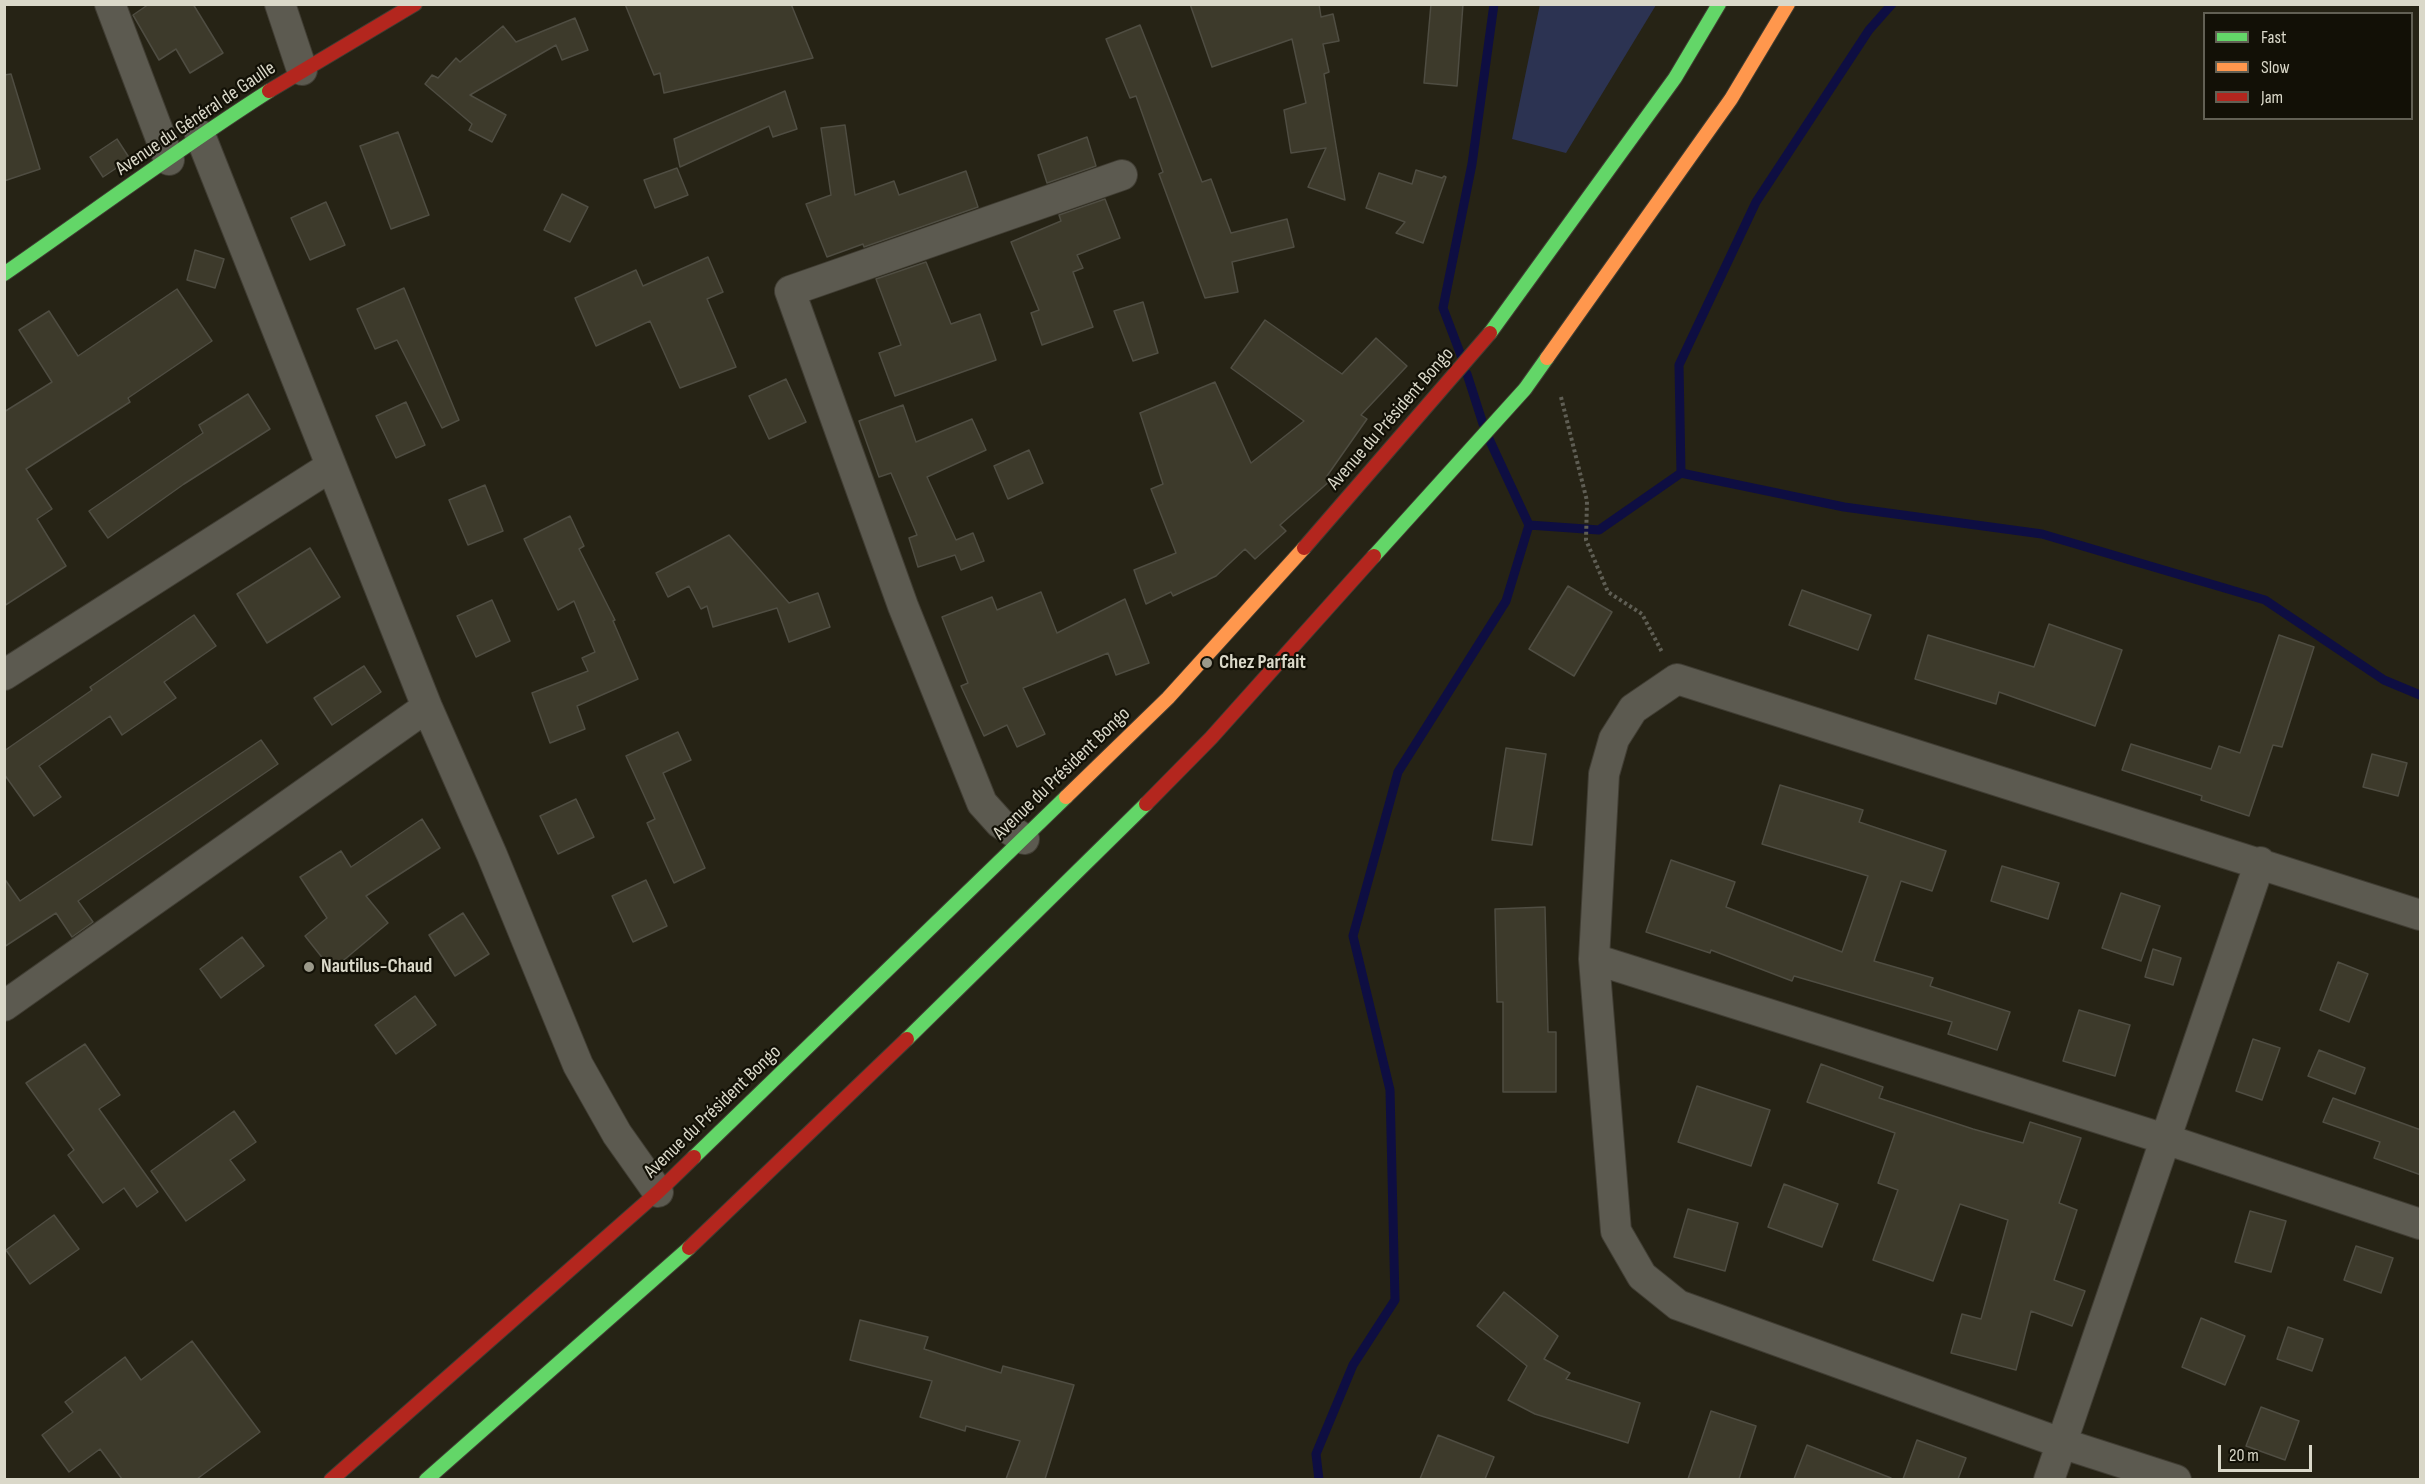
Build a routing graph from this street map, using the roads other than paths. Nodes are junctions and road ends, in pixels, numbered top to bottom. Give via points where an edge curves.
1 (110, 4) edge
2 (280, 4) edge
3 (415, 4) edge
4 (1719, 4) edge
5 (1788, 4) edge
6 (302, 70) junction
7 (200, 135) junction
8 (170, 160) junction
9 (1122, 175) dead end
10 (4, 274) edge
11 (330, 467) junction
12 (4, 675) edge
13 (427, 707) junction
14 (1024, 839) junction
15 (2260, 862) junction
16 (2421, 915) edge
17 (1594, 960) junction
18 (4, 1006) edge
19 (2165, 1140) junction
20 (657, 1192) junction
21 (2421, 1224) edge
22 (2061, 1443) junction
23 (331, 1479) edge
24 (426, 1479) edge
25 (2049, 1479) edge
26 (2176, 1479) edge

1 - 8 street
2 - 6 street
3 - 6 street, Avenue du Général de Gaulle
4 - 14 street, Avenue du Président Bongo via 1675,78 1479,348 1168,698
5 - 24 street via 1731,99 1525,389 1211,738 1027,923 696,1242
6 - 7 street, Avenue du Général de Gaulle
7 - 8 street, Avenue du Général de Gaulle
7 - 11 street
8 - 10 street, Avenue du Général de Gaulle
9 - 14 street via 790,291 903,606 982,803 1000,824
11 - 12 street
11 - 13 street
13 - 18 street
13 - 20 street via 578,1065 617,1134
14 - 20 street, Avenue du Président Bongo
15 - 16 street
15 - 17 street via 1677,679 1633,709 1614,739 1604,774
15 - 19 street
17 - 19 street
17 - 22 street via 1616,1231 1641,1276 1678,1305
19 - 21 street
19 - 22 street
20 - 23 street, Avenue du Président Bongo
22 - 25 street
22 - 26 street

